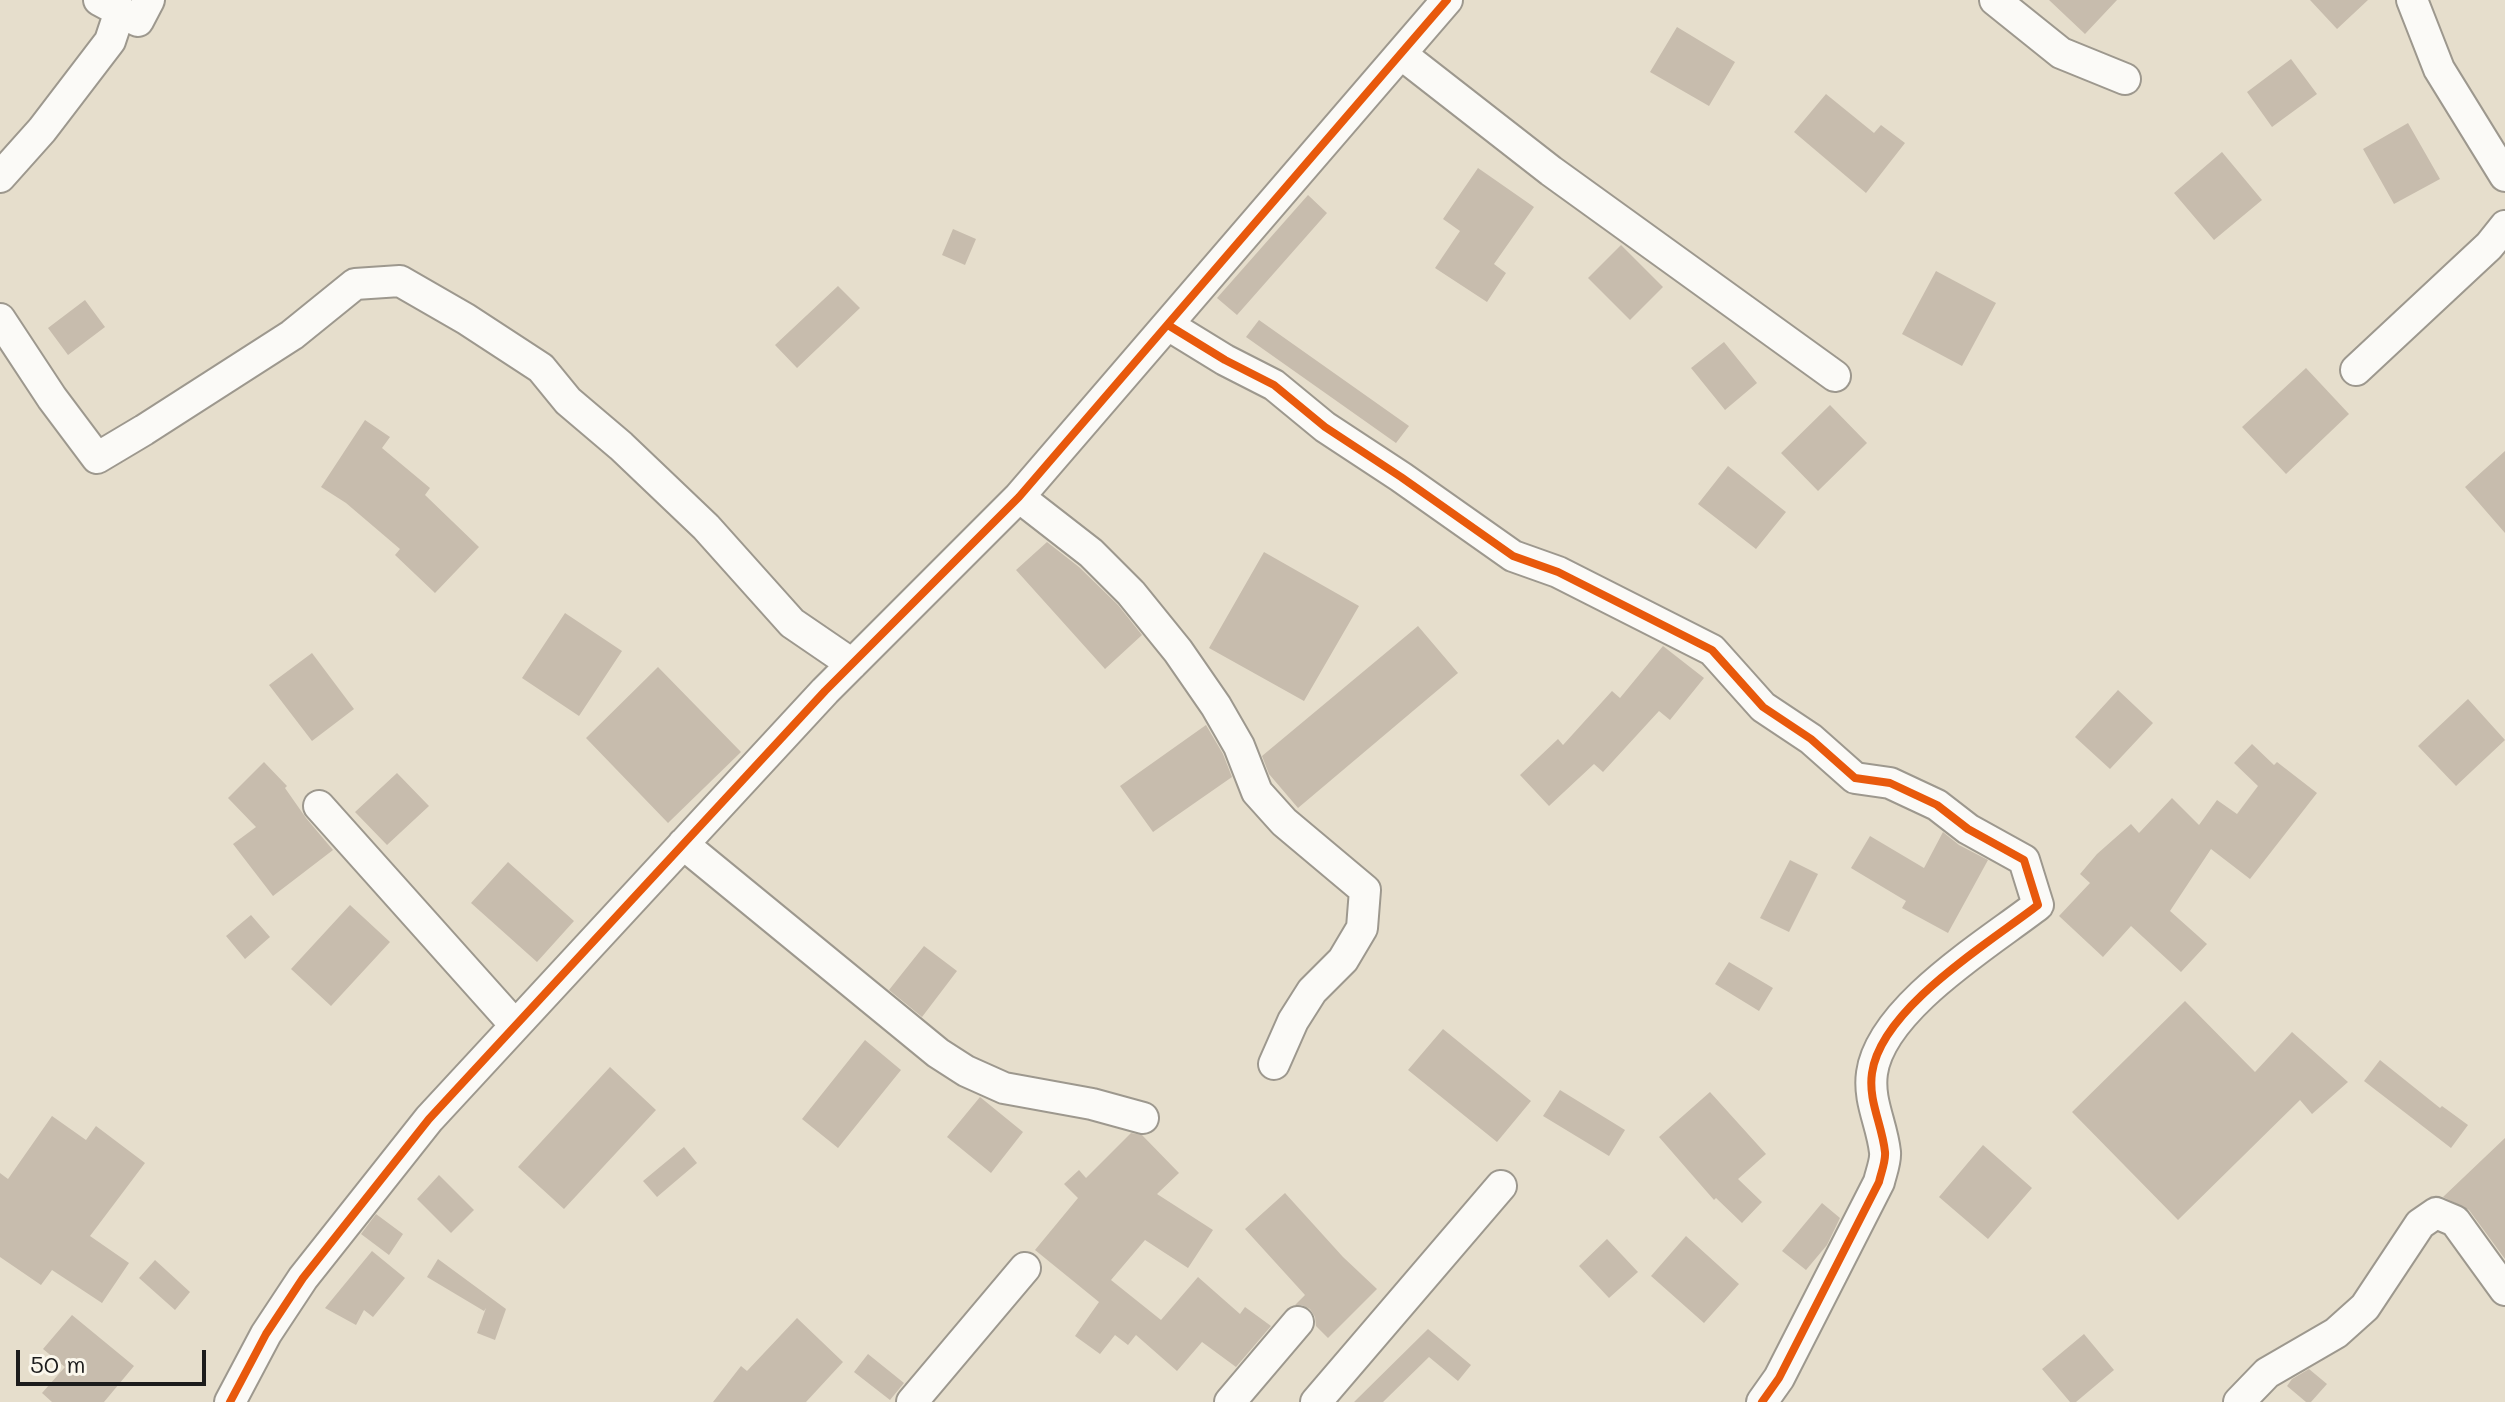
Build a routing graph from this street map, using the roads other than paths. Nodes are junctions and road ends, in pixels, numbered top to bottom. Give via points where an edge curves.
1 (149, 0) edge
2 (1447, 0) edge
3 (1995, 0) edge
4 (2412, 0) edge
5 (109, 6) edge
6 (1401, 54) junction
7 (2125, 79) dead end
8 (2505, 176) edge
9 (0, 177) edge
10 (2505, 226) edge
11 (0, 319) edge
12 (1168, 325) junction
13 (2356, 370) dead end
14 (1835, 376) dead end
15 (1019, 497) junction
16 (852, 664) junction
17 (319, 806) dead end
18 (683, 844) junction
19 (515, 1025) junction
20 (1274, 1064) dead end
21 (1143, 1118) dead end
22 (1501, 1186) dead end
23 (1025, 1268) dead end
24 (2505, 1290) edge
25 (1298, 1322) dead end
26 (230, 1402) edge
27 (912, 1402) edge
28 (1230, 1402) edge
29 (1316, 1402) edge
30 (1762, 1402) edge
31 (2239, 1402) edge

1 - 5 street via 138,21
2 - 6 street
3 - 7 street via 2061,53
4 - 8 street via 2439,69
5 - 9 street via 110,41
6 - 12 street
6 - 14 street via 1551,171
10 - 13 street
11 - 16 street via 97,458 292,335 355,284 400,281 541,368 568,401 706,527 792,623
12 - 15 street
12 - 30 street via 1274,385 1325,427 1513,556 1558,572 1712,650 1763,707 1855,778 1890,783 1937,805 2024,860 2038,905 1919,996 1885,1036 1872,1072 1872,1104 1885,1153 1879,1182
15 - 16 street
15 - 20 street via 1091,553 1131,593 1216,706 1257,792 1284,822 1365,890 1362,928 1343,960 1312,991
16 - 18 street
17 - 19 street
18 - 19 street
18 - 21 street via 966,1071 1004,1088
19 - 26 street via 429,1119 303,1278
22 - 29 street
23 - 27 street
24 - 31 street via 2455,1221 2436,1213 2420,1224 2365,1307 2336,1333 2267,1373
25 - 28 street

